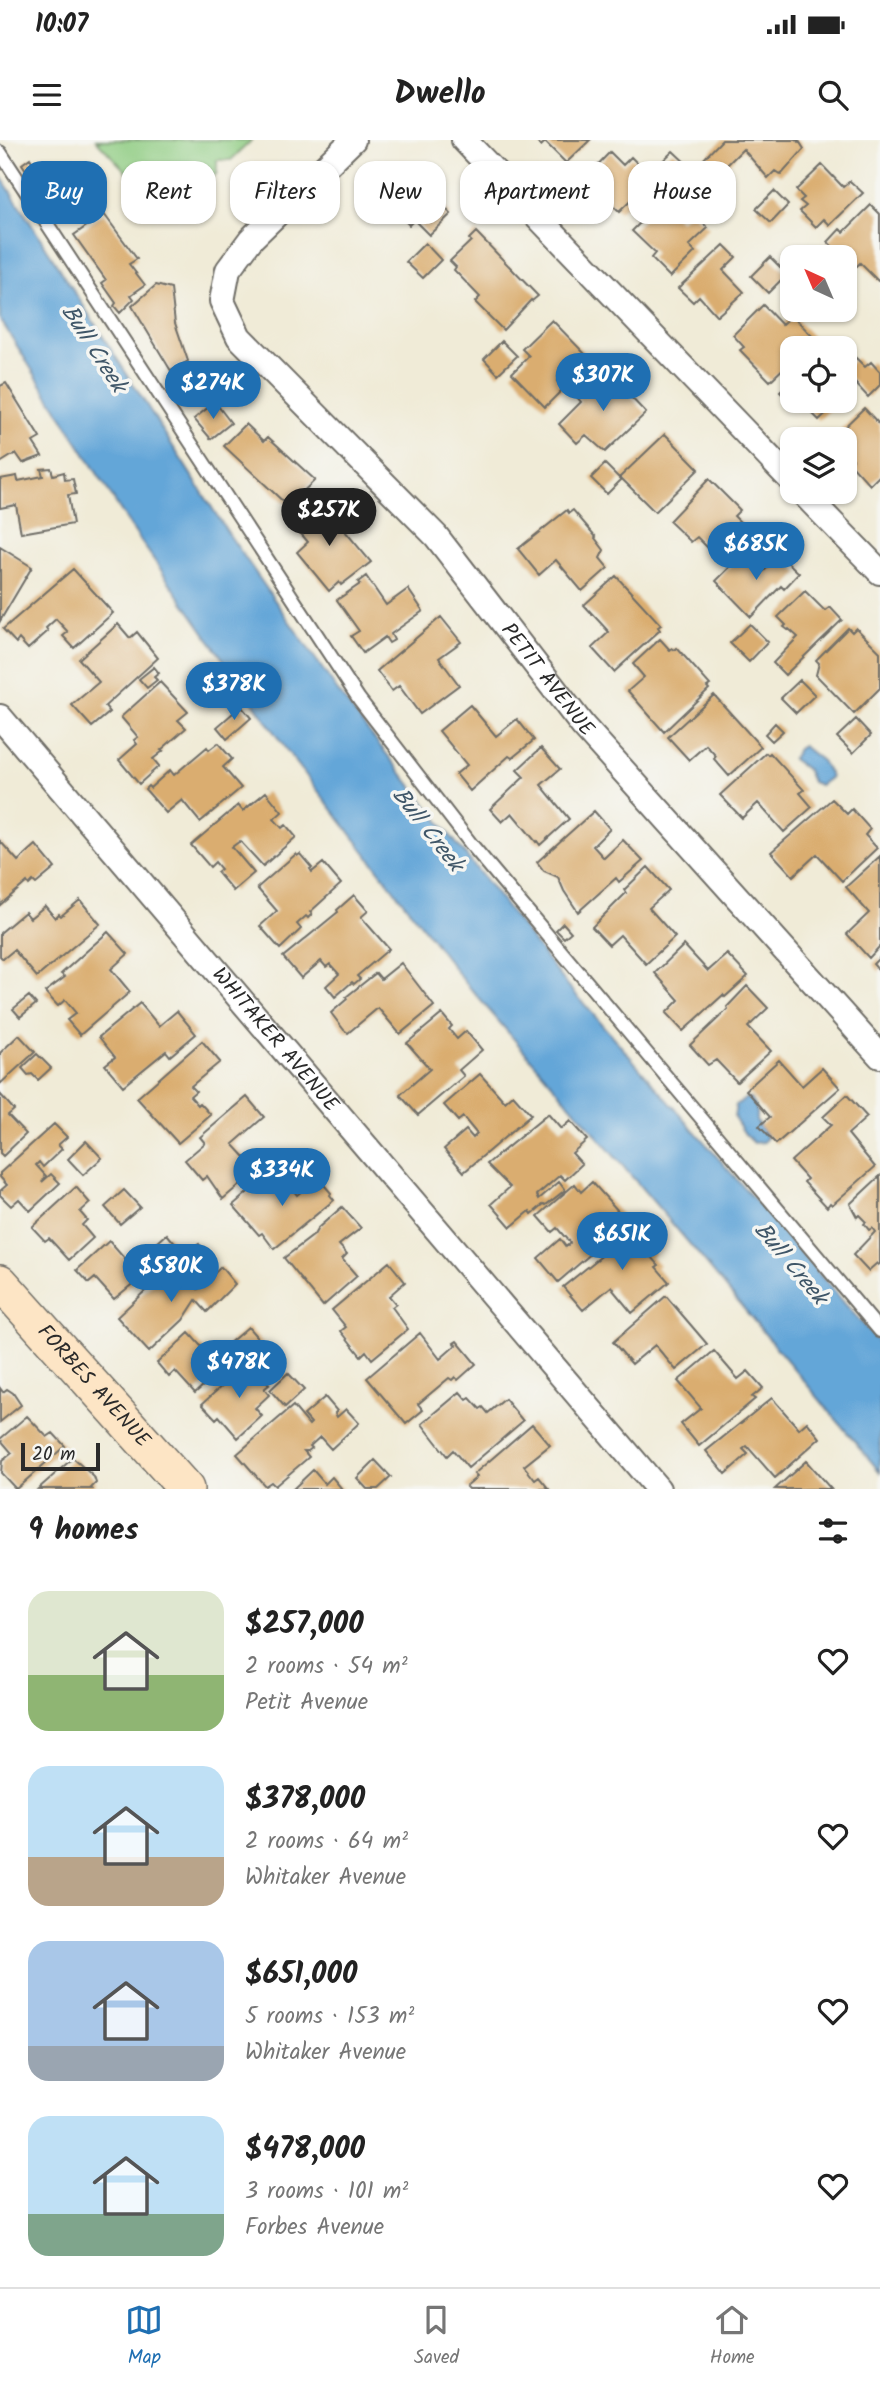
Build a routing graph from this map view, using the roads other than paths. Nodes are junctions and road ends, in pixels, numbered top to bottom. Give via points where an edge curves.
1 (353, 140) edge
2 (464, 140) edge
3 (0, 152) edge
4 (780, 468) edge
5 (814, 504) edge
6 (880, 572) edge
7 (0, 717) edge
8 (880, 1056) edge
9 (0, 1283) edge
10 (880, 1331) edge
11 (186, 1489) edge
12 (658, 1489) edge

1 - 8 street, PETIT AVENUE via 251,239 228,270 222,301 239,337 436,536 583,726
2 - 4 street
3 - 10 lane via 359,699 471,844
5 - 6 street
7 - 12 street, WHITAKER AVENUE
9 - 11 street, FORBES AVENUE

